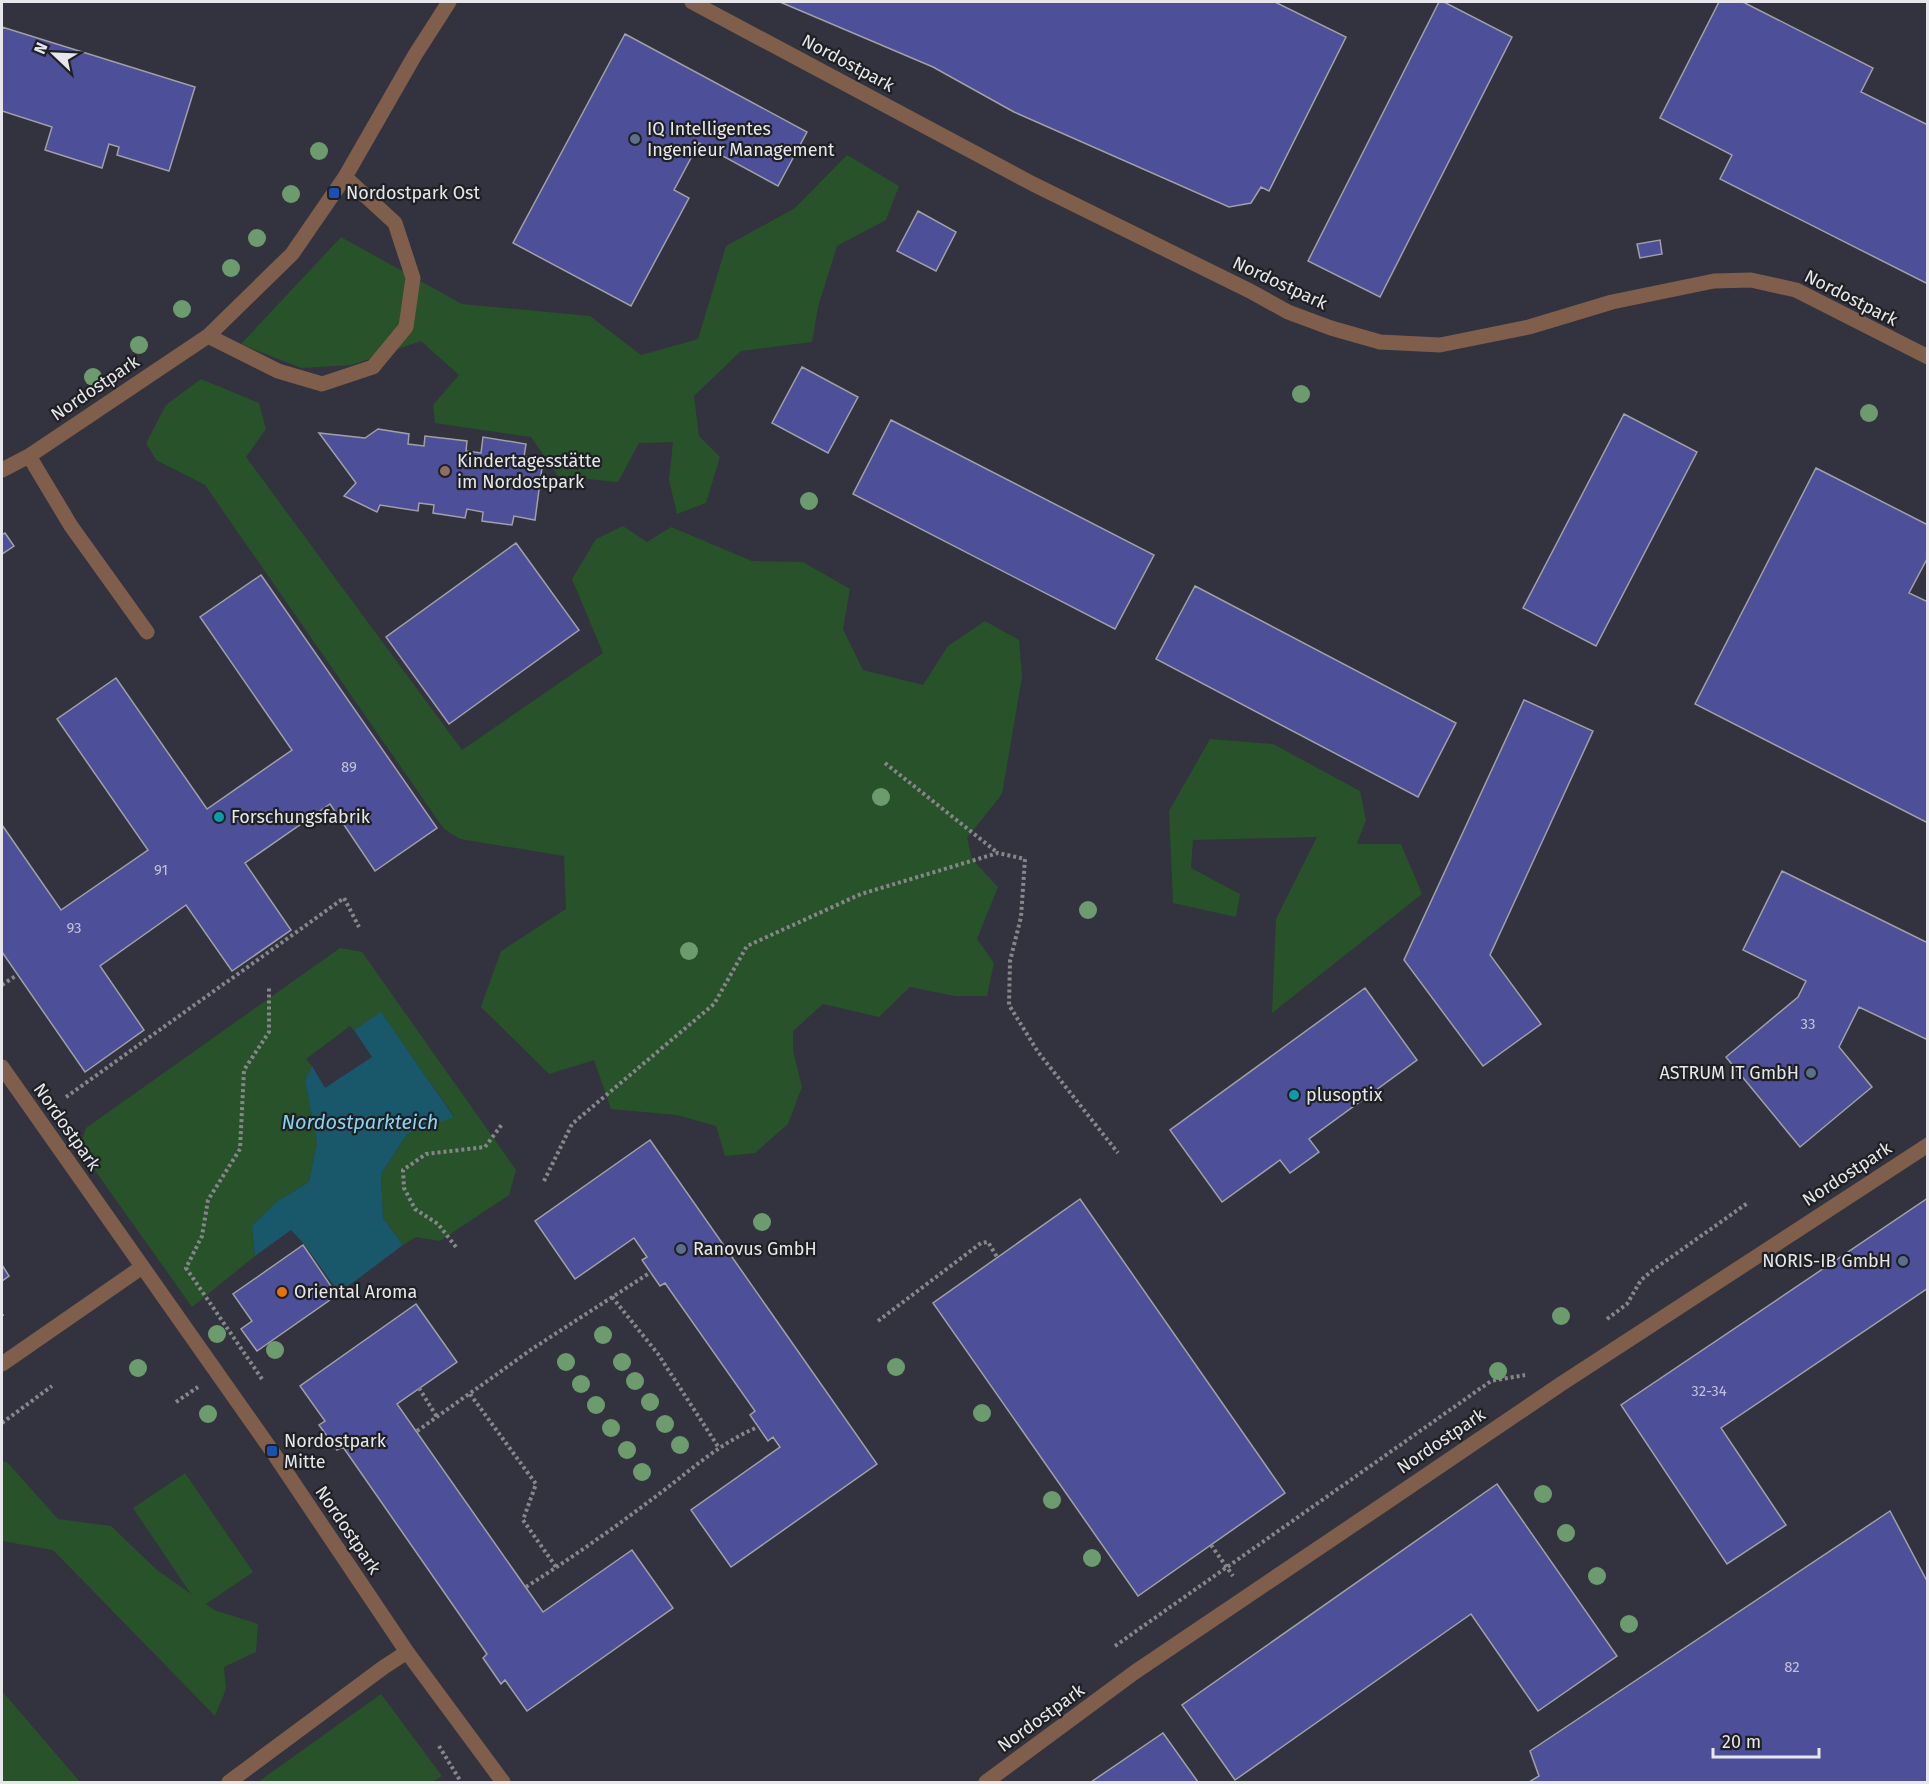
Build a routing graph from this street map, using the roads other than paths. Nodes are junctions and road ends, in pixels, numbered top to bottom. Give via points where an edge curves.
1 (449, 2) edge
2 (692, 2) edge
3 (345, 177) junction
4 (208, 336) junction
5 (1928, 357) edge
6 (29, 456) junction
7 (2, 470) edge
8 (147, 632) dead end
9 (2, 1067) edge
10 (1928, 1145) edge
11 (142, 1267) junction
12 (2, 1364) edge
13 (407, 1652) junction
14 (229, 1782) edge
15 (503, 1782) edge
16 (986, 1782) edge

1 - 3 street, Nordostpark
2 - 5 street, Nordostpark via 1033,184 1288,312 1380,342 1440,345 1529,327 1612,302 1714,281 1751,280 1796,290
3 - 4 street, Nordostpark via 292,254
3 - 4 street via 395,223 413,278 406,327 373,368 322,384 278,371
4 - 6 street, Nordostpark
6 - 7 street, Nordostpark
6 - 8 street via 71,526
9 - 11 street, Nordostpark
10 - 16 street, Nordostpark via 1571,1377 1247,1596 1135,1672
11 - 12 street
11 - 13 street, Nordostpark
13 - 14 street
13 - 15 street, Nordostpark

